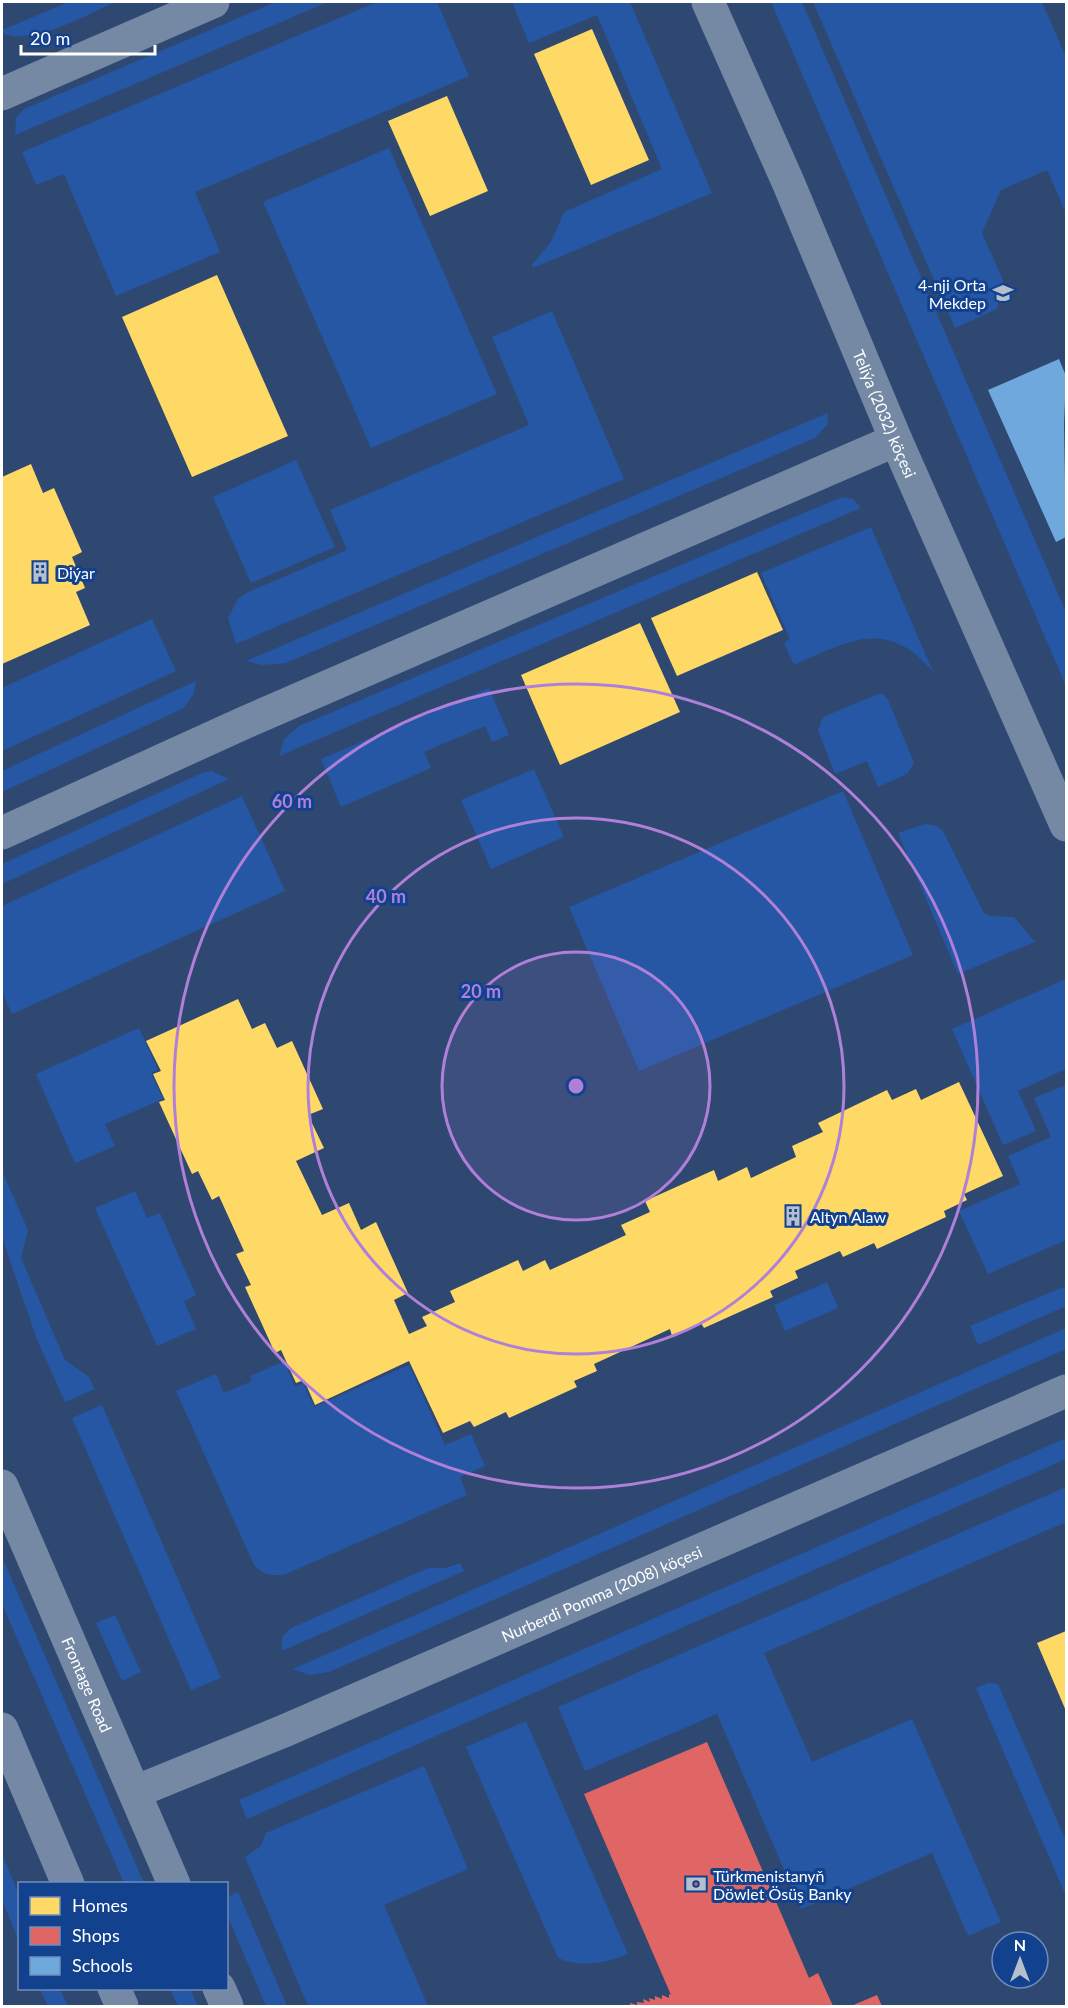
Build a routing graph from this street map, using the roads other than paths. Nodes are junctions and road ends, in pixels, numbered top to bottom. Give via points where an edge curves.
1 (213, 2) edge
2 (708, 2) edge
3 (2, 94) edge
4 (896, 440) junction
5 (1066, 825) edge
6 (2, 833) edge
7 (1066, 1391) edge
8 (2, 1486) edge
9 (2, 1729) edge
10 (135, 1792) junction
11 (68, 1882) edge
12 (173, 1882) edge
13 (114, 1990) edge
14 (219, 1990) edge
15 (122, 2007) edge
16 (227, 2007) edge

1 - 3 street
2 - 4 street, Teliýa (2032) köçesi
4 - 5 street, Teliýa (2032) köçesi
4 - 6 street via 246,722
7 - 10 street, Nurberdi Pomma (2008) köçesi
8 - 10 street, Frontage Road
9 - 11 main road
10 - 12 street, Frontage Road
13 - 15 main road
14 - 16 street

